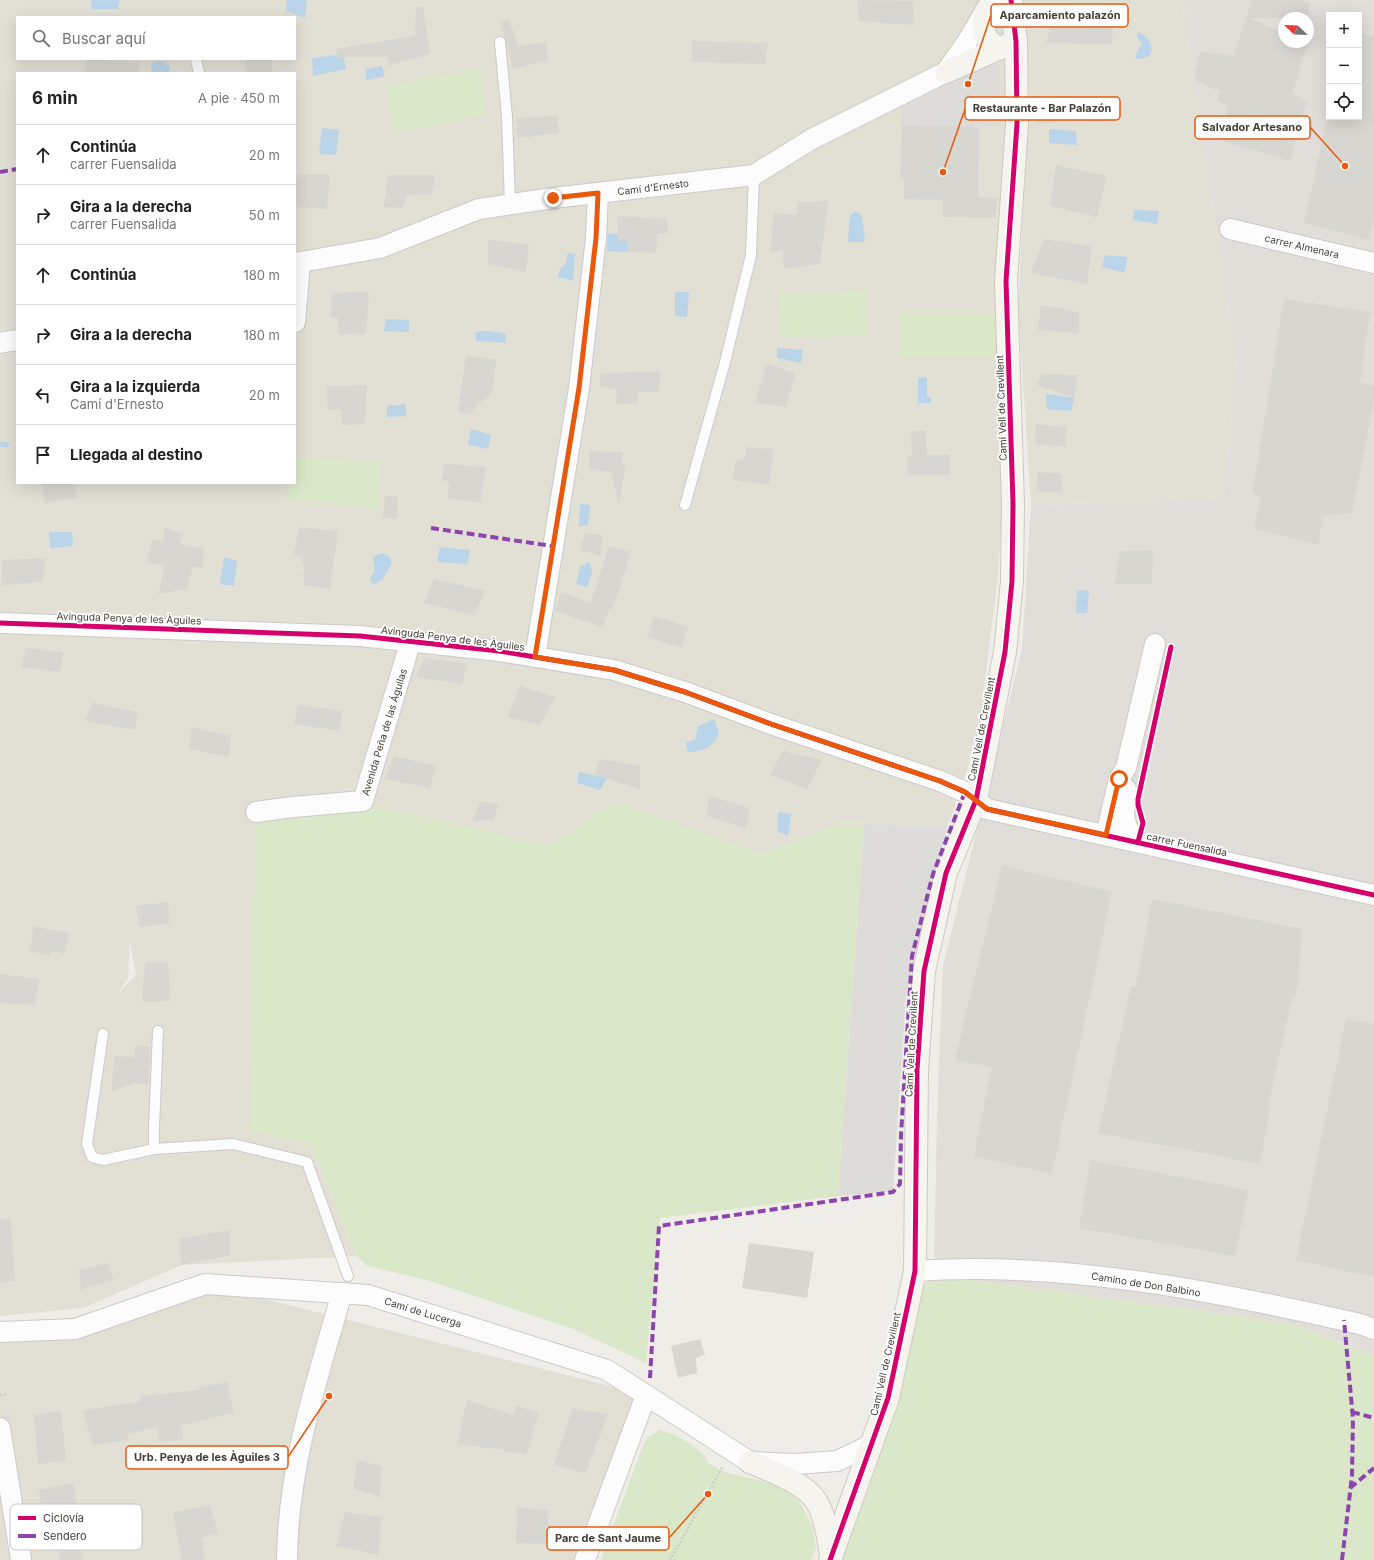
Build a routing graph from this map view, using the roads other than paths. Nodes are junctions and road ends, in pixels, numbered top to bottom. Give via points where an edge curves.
1 (1011, 0) edge
2 (989, 5) edge
3 (500, 42) dead end
4 (1008, 45) junction
5 (196, 60) edge
6 (200, 72) edge
7 (946, 72) junction
8 (754, 175) junction
9 (598, 193) junction
10 (510, 204) junction
11 (1230, 229) dead end
12 (298, 263) edge
13 (1374, 263) edge
14 (296, 302) edge
15 (16, 340) edge
16 (0, 343) edge
17 (685, 505) dead end
18 (0, 623) edge
19 (411, 640) junction
20 (1156, 644) dead end
21 (535, 657) junction
22 (1126, 768) junction
23 (976, 800) junction
24 (256, 812) dead end
25 (1106, 835) junction
26 (1138, 842) junction
27 (1374, 895) edge
28 (158, 1032) dead end
29 (103, 1034) dead end
30 (154, 1149) junction
31 (915, 1271) junction
32 (345, 1285) junction
33 (1374, 1329) edge
34 (0, 1332) edge
35 (646, 1395) junction
36 (0, 1428) edge
37 (873, 1444) junction
38 (750, 1462) junction
39 (820, 1463) junction
40 (854, 1496) junction
41 (816, 1501) junction
42 (13, 1504) edge
43 (20, 1550) edge
44 (830, 1558) edge
45 (22, 1560) edge
46 (287, 1560) edge
47 (585, 1560) edge

1 - 4 street, Camí Vell de Crevillent
2 - 4 street via 984,26 985,36 991,44
2 - 7 street
3 - 10 lane via 507,118
4 - 7 street
4 - 23 street, Camí Vell de Crevillent via 1017,124 1006,281 1013,504 1012,581 1005,652
5 - 6 lane
7 - 8 street, Camí d'Ernesto via 812,139
8 - 9 street, Camí d'Ernesto
8 - 17 lane via 751,255 725,362
9 - 10 street, Camí d'Ernesto
9 - 21 street via 596,238 579,388
10 - 12 street, Camí d'Ernesto via 479,209 380,248
11 - 13 street, carrer Almenara
12 - 14 street
15 - 16 street
18 - 19 street, Avinguda Penya de les Àguiles
19 - 21 street, Avinguda Penya de les Àguiles
19 - 24 street, Avenida Peña de las Águilas via 363,801 293,806
20 - 22 street, carrer Fuensalida
21 - 23 street, Avinguda Penya de les Àguiles via 614,670 685,692 940,781
22 - 25 street, carrer Fuensalida via 1119,779
22 - 26 street, carrer Fuensalida via 1128,776 1124,821 1127,830
23 - 25 street, carrer Fuensalida via 987,809
23 - 31 street, Camí Vell de Crevillent via 946,874 924,971 917,1070
25 - 26 street, carrer Fuensalida
26 - 27 street, carrer Fuensalida
28 - 30 lane
29 - 30 lane via 87,1144 92,1157 103,1160
30 - 32 lane via 233,1144 307,1162
31 - 33 street, Camino de Don Balbino via 982,1269 1078,1273 1251,1299
31 - 37 street, Camí Vell de Crevillent via 888,1398
32 - 34 street, Camí de Lucerga via 205,1284 75,1329
32 - 35 street, Camí de Lucerga via 368,1295 607,1370
32 - 46 street via 307,1414 294,1474
35 - 38 street, Camí de Lucerga
35 - 47 street
36 - 42 street
37 - 39 street via 837,1461
37 - 40 street, Camí Vell de Crevillent
38 - 39 street
38 - 41 street via 790,1480
39 - 40 street via 842,1472 852,1483
40 - 41 street via 832,1503
40 - 44 street, Camí Vell de Crevillent
41 - 44 street via 826,1529
43 - 45 street

